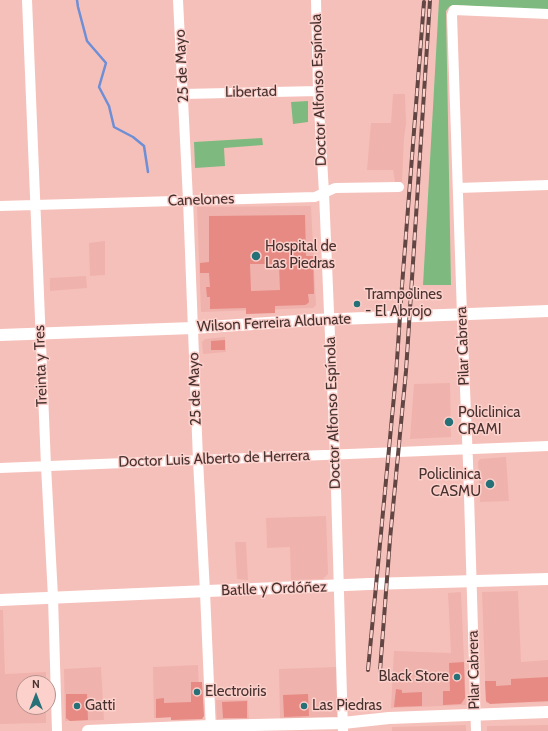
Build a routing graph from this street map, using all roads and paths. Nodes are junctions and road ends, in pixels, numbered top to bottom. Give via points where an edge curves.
1 (27, 0) edge
2 (178, 0) edge
3 (316, 0) edge
4 (548, 14) edge
5 (318, 91) junction
6 (183, 94) junction
7 (548, 185) edge
8 (399, 187) dead end
9 (458, 188) junction
10 (324, 192) junction
11 (188, 200) junction
12 (36, 205) junction
13 (0, 206) edge
14 (548, 311) edge
15 (462, 315) junction
16 (329, 320) junction
17 (193, 328) junction
18 (40, 332) junction
19 (0, 334) edge
20 (548, 446) edge
21 (468, 449) junction
22 (335, 455) junction
23 (198, 460) junction
24 (46, 466) junction
25 (0, 468) edge
26 (548, 579) edge
27 (472, 581) junction
28 (338, 586) junction
29 (206, 592) junction
30 (53, 597) junction
31 (0, 600) edge
32 (548, 712) edge
33 (475, 715) junction
34 (343, 727) edge
35 (210, 728) edge
36 (58, 731) edge
37 (88, 731) edge
38 (476, 731) edge

1 - 12 street, Treinta y Tres
2 - 6 street, 25 de Mayo
3 - 5 street, Doctor Alfonso Espínola
4 - 9 street, Pilar Cabrera via 454,10 452,15
5 - 6 street, Libertad
5 - 10 street, Doctor Alfonso Espínola
6 - 11 street, 25 de Mayo
7 - 9 street
8 - 10 street, Canelones via 335,188
9 - 15 street, Pilar Cabrera
10 - 11 street, Canelones via 315,197
10 - 16 street, Doctor Alfonso Espínola
11 - 12 street, Canelones
11 - 17 street, 25 de Mayo
12 - 13 street, Canelones
12 - 18 street, Treinta y Tres
14 - 15 street, Wilson Ferreira Aldunate
15 - 16 street, Wilson Ferreira Aldunate
15 - 21 street, Pilar Cabrera
16 - 17 street, Wilson Ferreira Aldunate
16 - 22 street, Doctor Alfonso Espínola
17 - 18 street, Wilson Ferreira Aldunate
17 - 23 street, 25 de Mayo
18 - 19 street, Wilson Ferreira Aldunate
18 - 24 street, Treinta y Tres
20 - 21 street, Doctor Luis Alberto de Herrera
21 - 22 street, Doctor Luis Alberto de Herrera
21 - 27 street, Pilar Cabrera
22 - 23 street, Doctor Luis Alberto de Herrera
22 - 28 street, Doctor Alfonso Espínola
23 - 24 street, Doctor Luis Alberto de Herrera
23 - 29 street, 25 de Mayo
24 - 25 street, Doctor Luis Alberto de Herrera
24 - 30 street, Treinta y Tres
26 - 27 street, Batlle y Ordóñez
27 - 28 street, Batlle y Ordóñez
27 - 33 street, Pilar Cabrera
28 - 29 street, Batlle y Ordóñez
28 - 34 street, Doctor Alfonso Espínola
29 - 30 street, Batlle y Ordóñez
29 - 35 street, 25 de Mayo
30 - 31 street, Batlle y Ordóñez
30 - 36 street, Treinta y Tres
32 - 33 street
33 - 34 street via 389,718
33 - 38 street, Pilar Cabrera
34 - 35 street
35 - 37 street

